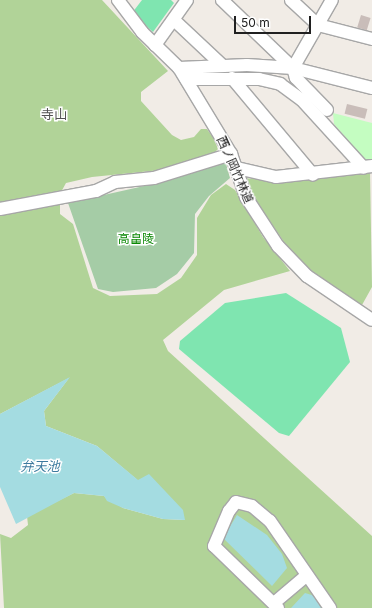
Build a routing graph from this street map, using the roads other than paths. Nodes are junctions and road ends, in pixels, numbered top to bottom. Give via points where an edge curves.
1 (118, 0) edge
2 (187, 0) edge
3 (222, 0) edge
4 (291, 0) edge
5 (332, 0) edge
6 (174, 20) junction
7 (318, 25) junction
8 (372, 40) edge
9 (155, 45) junction
10 (224, 66) junction
11 (180, 68) junction
12 (293, 68) junction
13 (232, 78) junction
14 (186, 79) junction
15 (372, 88) edge
16 (327, 110) dead end
17 (231, 154) junction
18 (368, 167) edge
19 (237, 168) junction
20 (313, 175) junction
21 (0, 209) edge
22 (372, 320) edge
23 (306, 576) junction
24 (276, 605) edge
25 (330, 608) edge

1 - 9 street, 西ノ岡竹林道
2 - 6 street
3 - 12 street
4 - 7 street
5 - 7 street
6 - 9 street
6 - 10 street
7 - 8 street
7 - 12 street
9 - 11 street, 西ノ岡竹林道
10 - 11 street
10 - 12 street
11 - 14 street, 西ノ岡竹林道
12 - 15 street
12 - 16 street via 296,78
13 - 14 street
13 - 18 street via 271,81 290,90
13 - 20 street
14 - 17 street, 西ノ岡竹林道
17 - 19 street, 西ノ岡竹林道
17 - 21 street via 154,178 115,182 96,191
18 - 20 street
19 - 20 street via 276,177
19 - 22 street, 西ノ岡竹林道 via 246,197 286,256 307,276
23 - 24 street
23 - 24 street via 270,521 252,506 236,502 229,511 214,546
23 - 25 street

